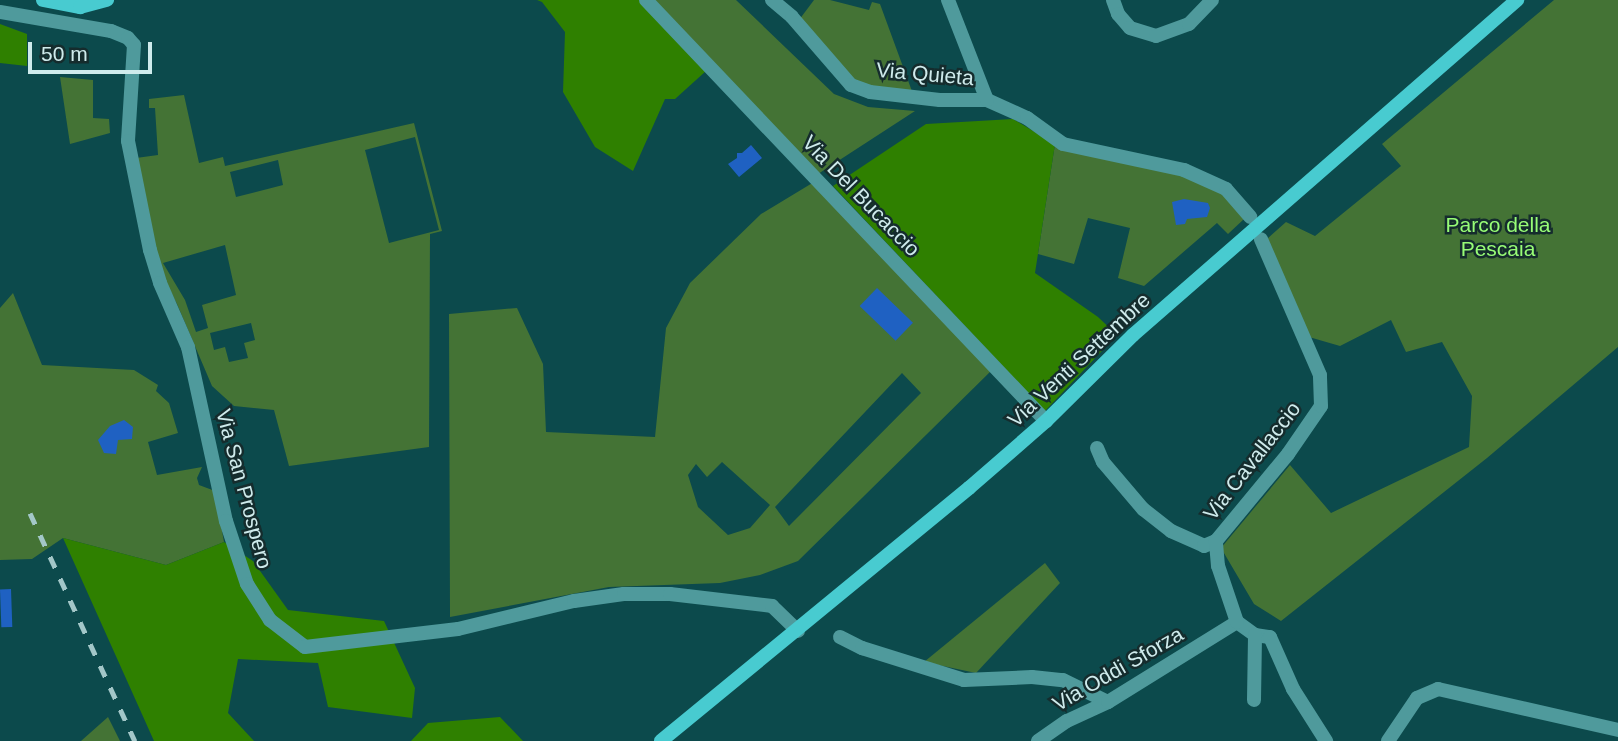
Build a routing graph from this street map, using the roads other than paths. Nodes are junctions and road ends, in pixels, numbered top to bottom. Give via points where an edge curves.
1 (43, 0) edge
2 (107, 0) edge
3 (646, 0) edge
4 (772, 0) edge
5 (948, 0) edge
6 (1113, 0) edge
7 (1212, 0) edge
8 (1517, 0) edge
9 (0, 12) edge
10 (987, 100) junction
11 (1250, 217) dead end
12 (1261, 239) dead end
13 (1046, 421) junction
14 (1097, 448) dead end
15 (1210, 543) junction
16 (1237, 622) junction
17 (798, 631) junction
18 (1255, 635) junction
19 (840, 637) dead end
20 (1254, 700) dead end
21 (1108, 702) junction
22 (1618, 730) edge
23 (661, 741) edge
24 (1038, 741) edge
25 (1326, 741) edge
26 (1388, 741) edge

1 - 2 street via 80,7
3 - 13 street, Via Del Bucaccio
4 - 10 street, Via Quieta via 851,85 870,92 940,100
5 - 10 street
6 - 7 street via 1130,28 1156,36 1189,24
8 - 13 street, Via Venti Settembre via 1133,335
9 - 17 street, Via San Prospero via 111,31 134,45 128,141 150,250 188,347 226,521 247,584 270,620 305,647 458,629 574,601 670,594 772,606
10 - 11 street via 1027,118 1063,144 1184,170 1226,189
12 - 15 street, Via Cavallaccio via 1320,375 1321,406 1288,454
13 - 17 street, Via Venti Settembre
14 - 15 street via 1103,462 1143,509 1171,531
15 - 16 street
16 - 18 street
16 - 21 street, Via Oddi Sforza
17 - 23 street, Via Venti Settembre
18 - 20 street
18 - 25 street via 1270,637 1293,689
19 - 21 street via 964,680 1063,680
21 - 24 street, Via Oddi Sforza
22 - 26 street via 1438,689 1417,698

